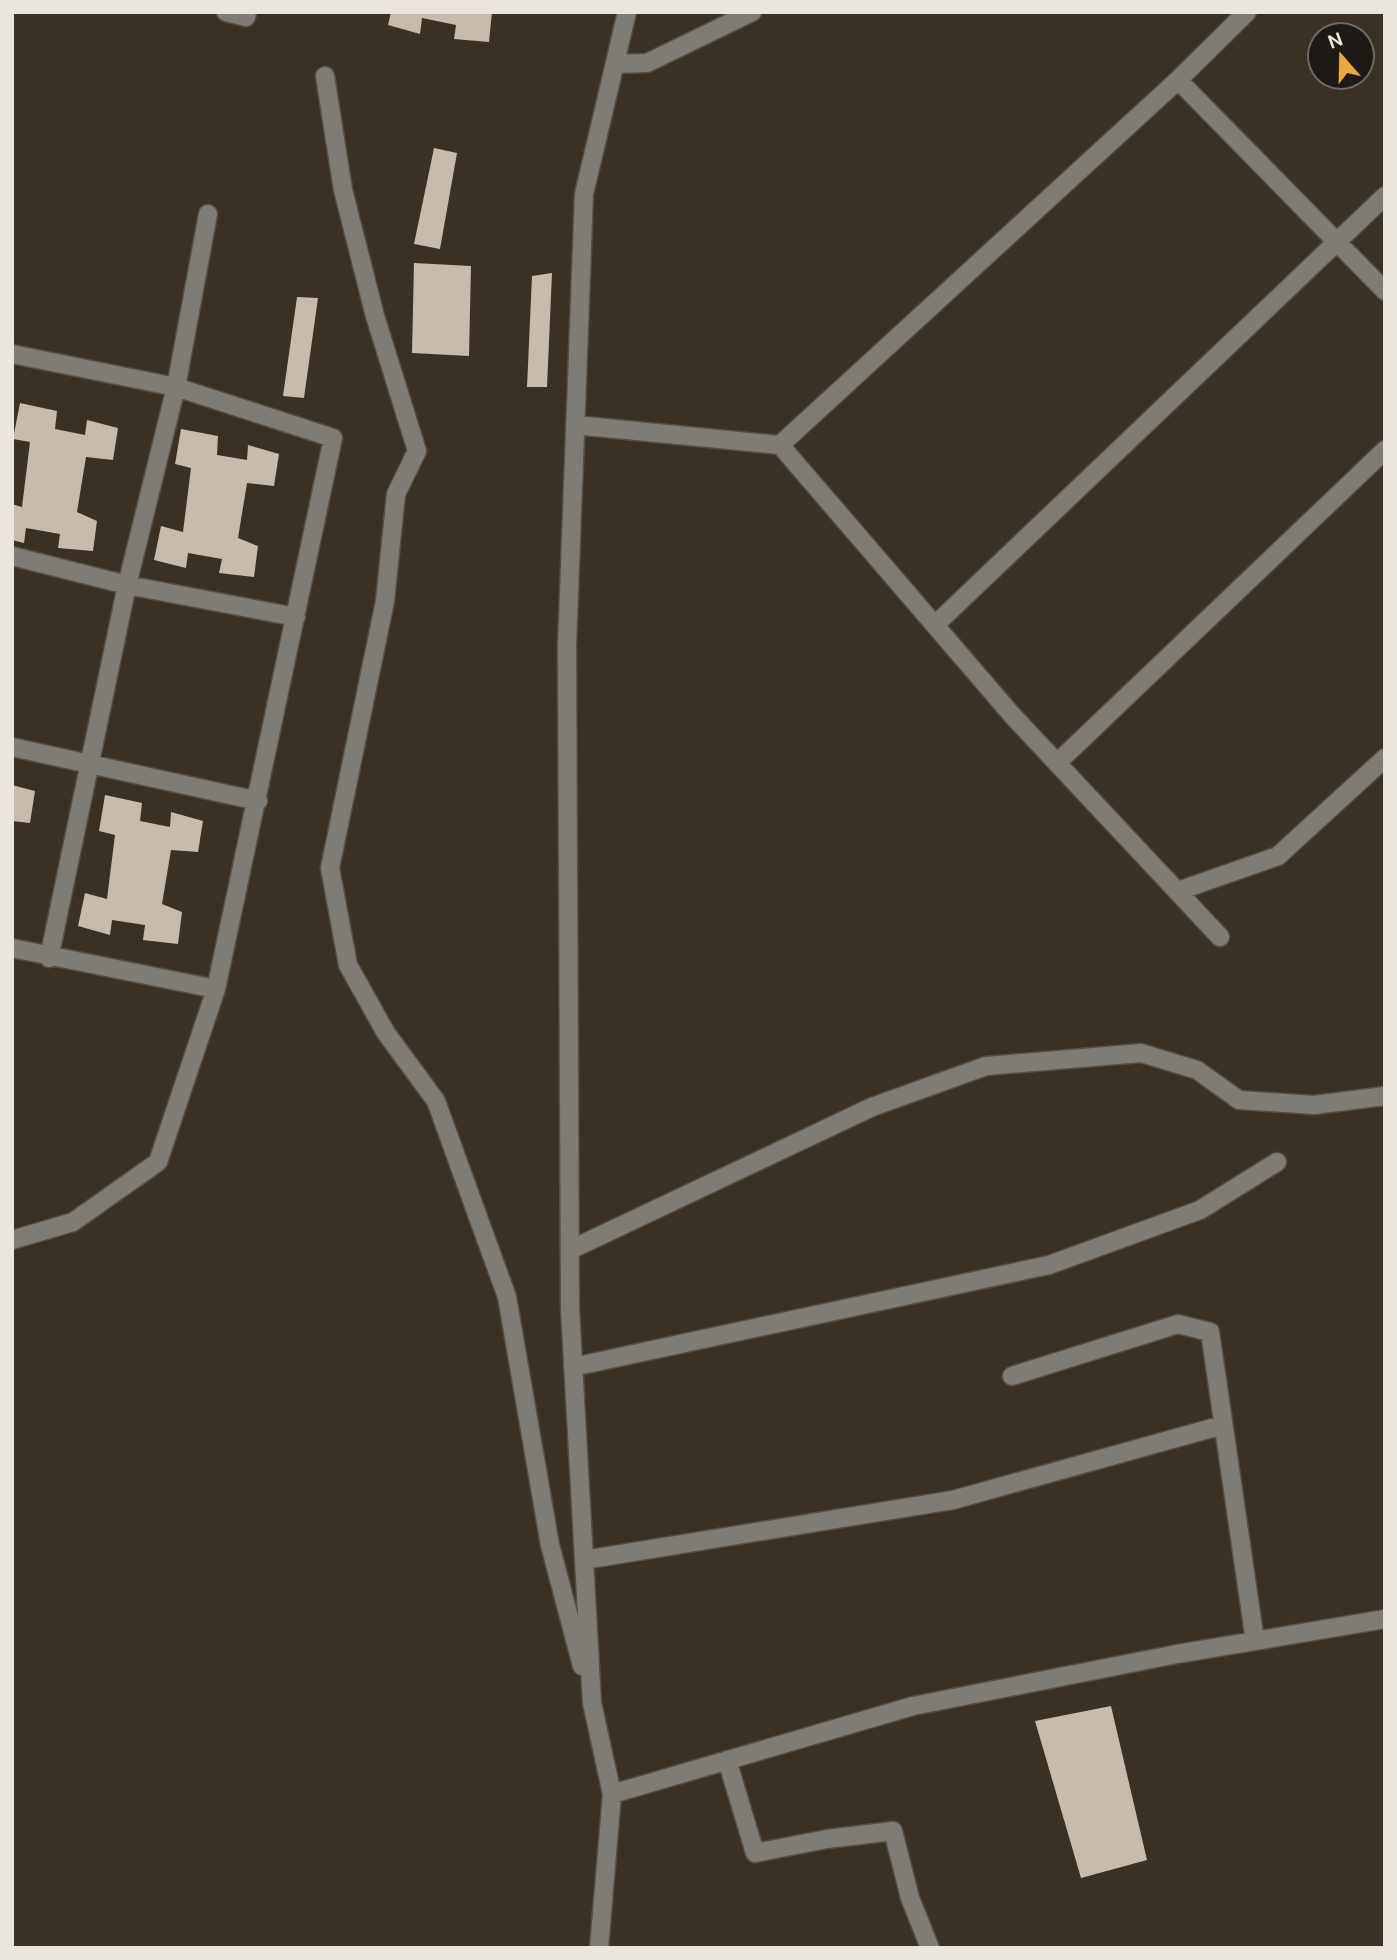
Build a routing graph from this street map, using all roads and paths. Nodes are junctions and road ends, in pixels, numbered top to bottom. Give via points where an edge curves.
1 (226, 12) edge
2 (247, 12) edge
3 (627, 12) edge
4 (752, 12) edge
5 (1247, 12) edge
6 (615, 64) junction
7 (325, 76) dead end
8 (1178, 80) junction
9 (1385, 195) edge
10 (208, 214) dead end
11 (1338, 243) junction
12 (1385, 291) edge
13 (12, 354) edge
14 (176, 387) junction
15 (575, 425) junction
16 (780, 444) junction
17 (1385, 450) edge
18 (12, 556) edge
19 (127, 585) junction
20 (296, 617) junction
21 (935, 625) junction
22 (12, 747) edge
23 (1385, 758) edge
24 (88, 763) junction
25 (1057, 763) junction
26 (258, 801) junction
27 (1178, 891) junction
28 (1220, 937) dead end
29 (12, 948) edge
30 (49, 958) junction
31 (216, 989) junction
32 (1385, 1096) edge
33 (1277, 1162) dead end
34 (12, 1240) edge
35 (570, 1250) junction
36 (573, 1367) junction
37 (1012, 1376) dead end
38 (1223, 1425) junction
39 (584, 1560) junction
40 (1385, 1619) edge
41 (1255, 1641) junction
42 (592, 1703) junction
43 (727, 1760) junction
44 (612, 1794) junction
45 (923, 1946) edge
46 (598, 1948) edge

1 - 2 street via 246,17
3 - 6 street
4 - 6 street via 647,63
5 - 8 street
6 - 15 street via 584,194
7 - 42 street via 343,190 375,316 417,451 396,494 385,601 330,868 348,965 386,1033 436,1101 507,1297 550,1545
8 - 11 street
8 - 16 street
9 - 11 street
10 - 14 street
11 - 12 street
11 - 21 street
13 - 14 street
14 - 19 street
14 - 20 street via 333,438
15 - 16 street
15 - 35 street via 567,646
16 - 21 street
17 - 25 street
18 - 19 street
19 - 20 street
19 - 24 street
20 - 26 street
21 - 25 street
22 - 24 street
23 - 27 street via 1278,856
24 - 26 street
24 - 30 street
25 - 27 street
26 - 31 street
27 - 28 street
29 - 30 street
30 - 31 street
31 - 34 street via 158,1162 73,1222
32 - 35 street via 1314,1105 1239,1100 1196,1070 1141,1053 986,1066 872,1107
33 - 36 street via 1200,1210 1049,1265
35 - 36 street
36 - 39 street
37 - 38 street via 1178,1324 1210,1332
38 - 39 street via 953,1500
38 - 41 street
39 - 42 street
40 - 41 street
41 - 43 street via 913,1706
42 - 44 street
43 - 44 street
43 - 45 street via 755,1853 893,1831
44 - 46 street

